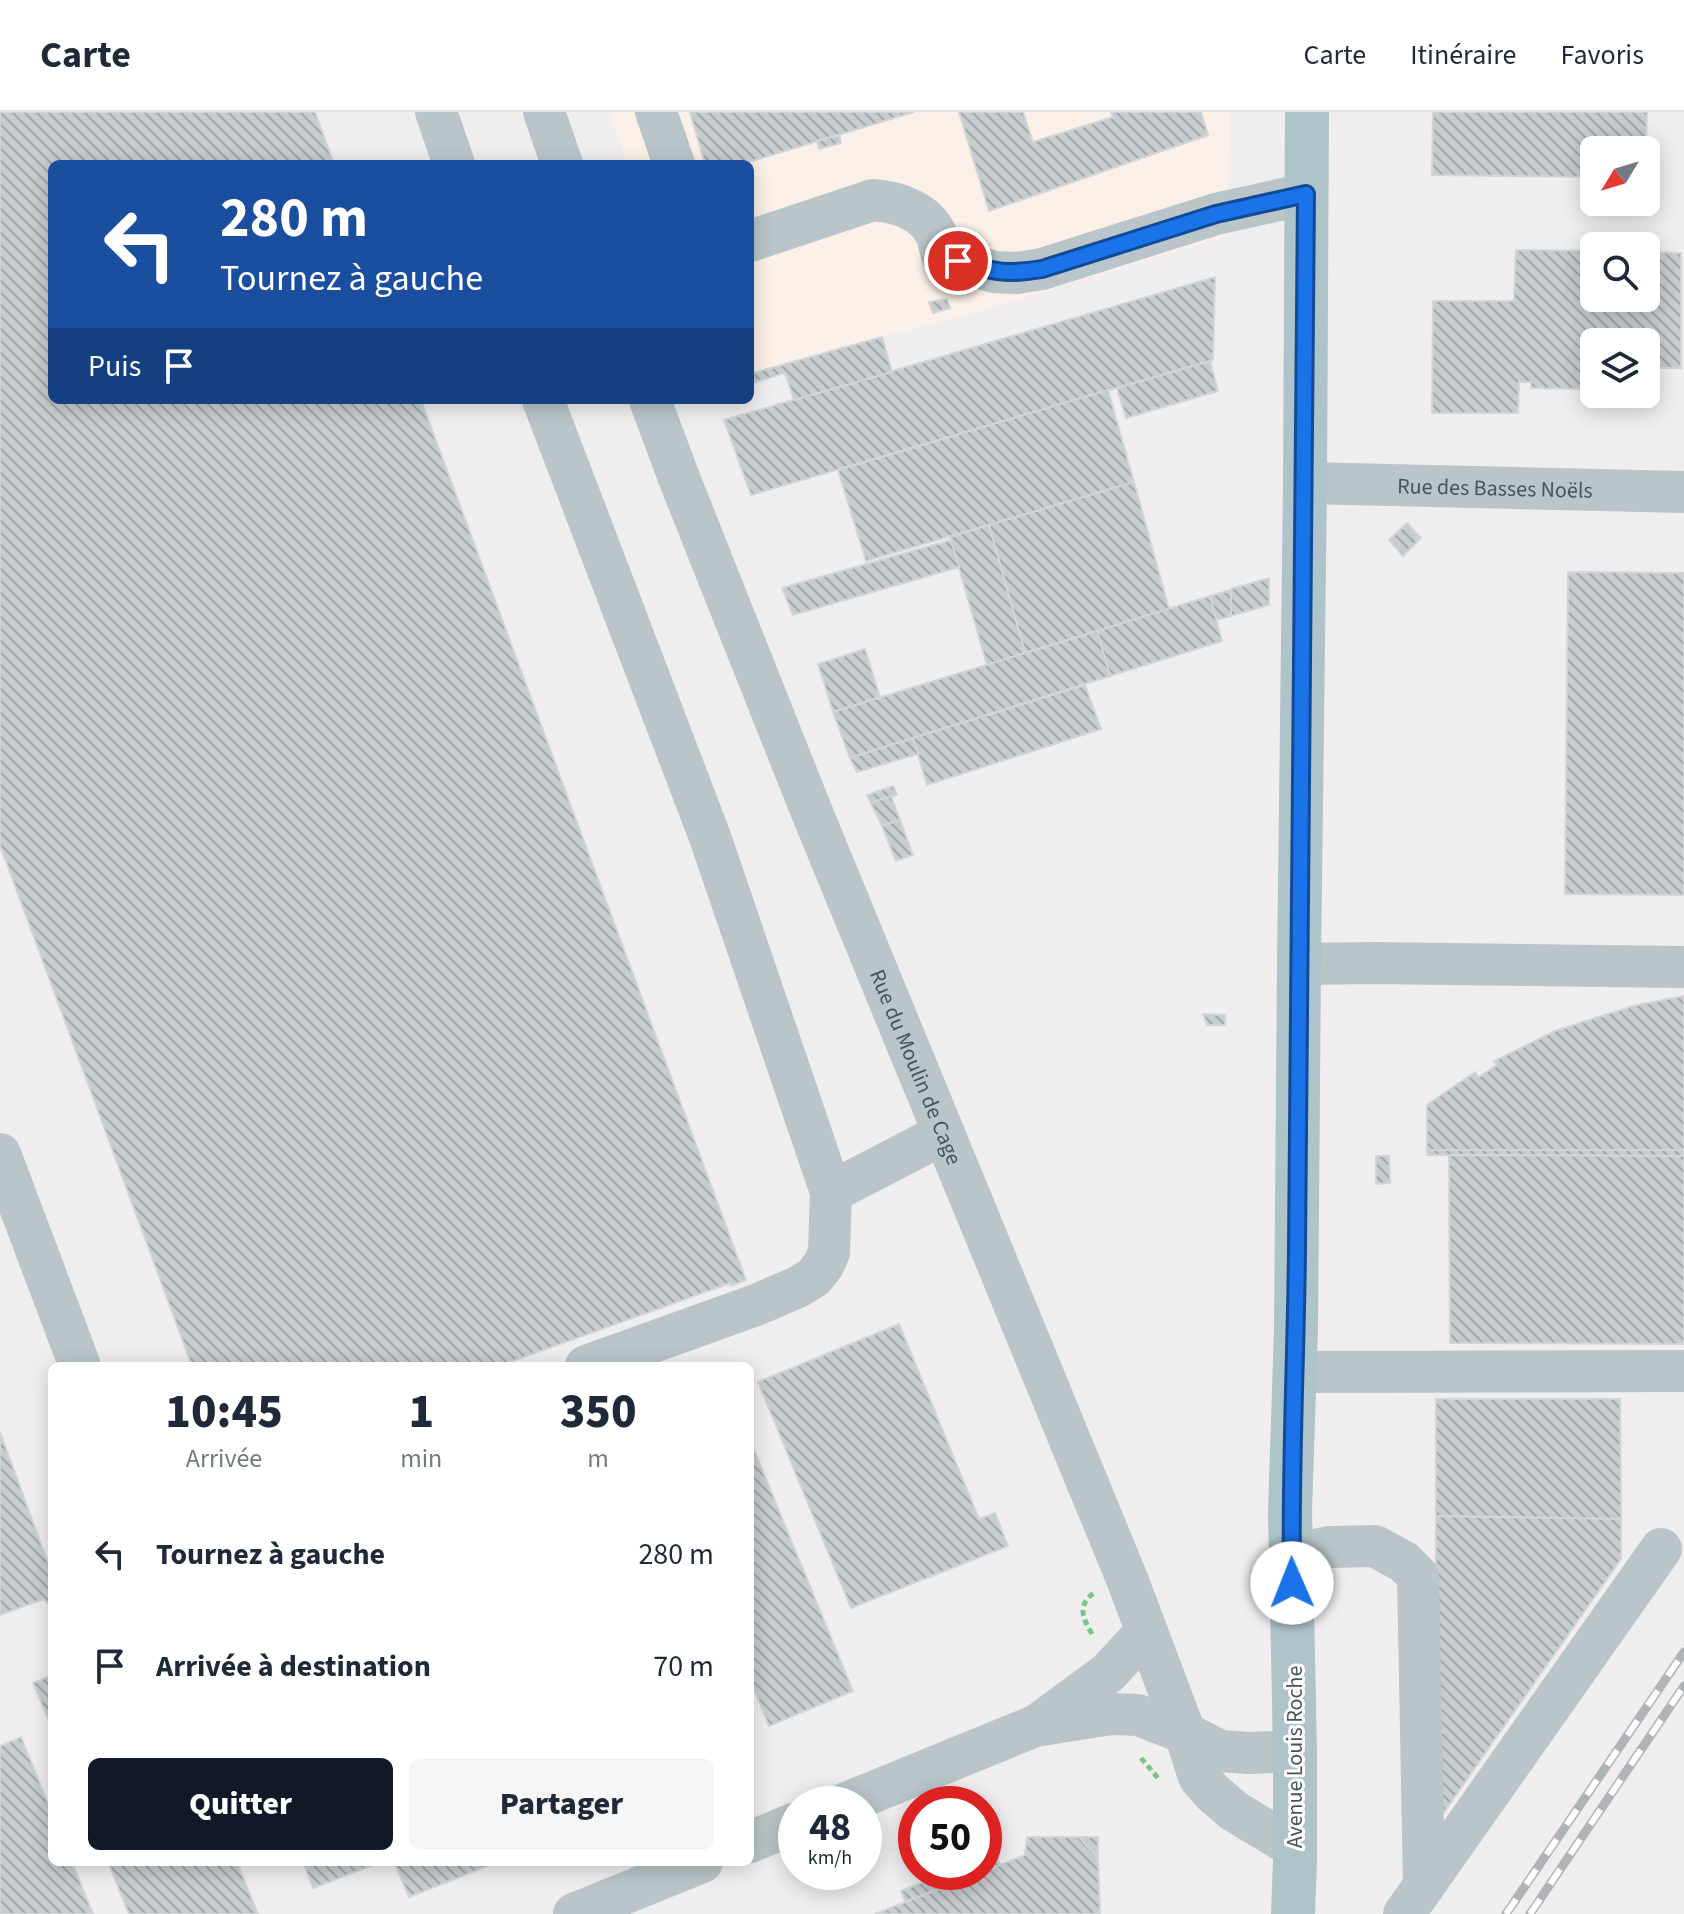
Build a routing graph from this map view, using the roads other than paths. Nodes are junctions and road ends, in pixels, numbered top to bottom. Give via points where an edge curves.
1 (436, 112) edge
2 (544, 112) edge
3 (656, 112) edge
4 (1307, 112) edge
5 (453, 160) edge
6 (561, 160) edge
7 (673, 160) edge
8 (1306, 194) junction
9 (754, 240) edge
10 (545, 404) edge
11 (651, 404) edge
12 (1305, 483) junction
13 (1684, 492) edge
14 (1299, 964) junction
15 (1684, 967) edge
16 (943, 1134) junction
17 (0, 1154) edge
18 (831, 1192) junction
19 (78, 1362) edge
20 (597, 1362) edge
21 (1684, 1371) edge
22 (1295, 1372) junction
23 (1661, 1549) dead end
24 (1291, 1555) junction
25 (1146, 1632) junction
26 (1035, 1726) junction
27 (1185, 1733) junction
28 (1295, 1751) junction
29 (882, 1788) edge
30 (778, 1830) edge
31 (754, 1840) edge
32 (1295, 1848) junction
33 (692, 1866) edge
34 (1414, 1900) edge
35 (574, 1914) edge
36 (1293, 1914) edge

1 - 5 street
2 - 6 street
3 - 7 street
4 - 8 main road, Avenue Louis Roche
8 - 9 street via 1216,214 1017,273 994,272 942,255 937,236 920,215 888,201 873,200
8 - 12 main road, Avenue Louis Roche
10 - 18 street via 710,837
11 - 16 street, Rue du Moulin de Cage
12 - 13 street, Rue des Basses Noëls
12 - 14 main road, Avenue Louis Roche
14 - 15 street
14 - 22 main road, Avenue Louis Roche
16 - 18 street
16 - 25 street, Rue du Moulin de Cage
17 - 19 street
18 - 20 street via 829,1252 814,1277 756,1305
21 - 22 street
22 - 24 main road, Avenue Louis Roche
23 - 34 street
24 - 28 main road, Avenue Louis Roche
24 - 34 street via 1375,1546 1418,1576
25 - 26 street via 1108,1673
25 - 27 street, Rue du Moulin de Cage
26 - 27 street via 1123,1714
26 - 29 street
27 - 28 street via 1220,1751
27 - 32 street, Rue du Moulin de Cage via 1199,1777 1212,1792
28 - 32 main road, Avenue Louis Roche
30 - 31 street
32 - 36 main road, Avenue Louis Roche
33 - 35 street

